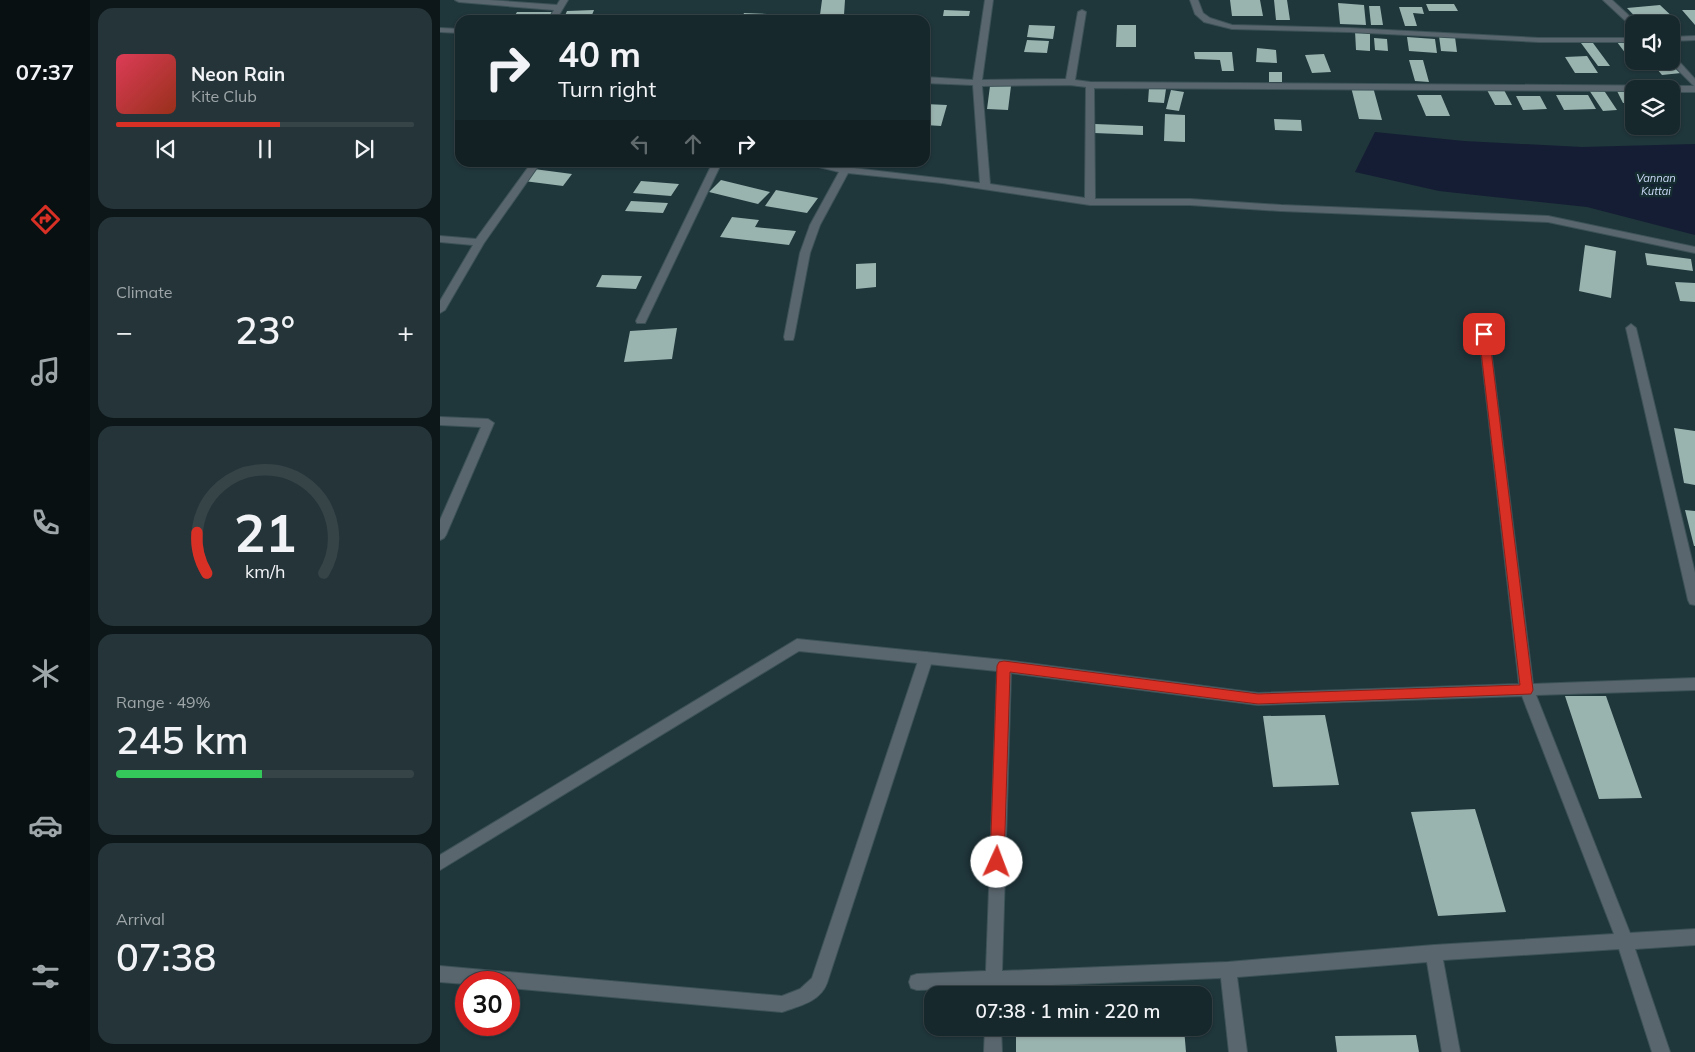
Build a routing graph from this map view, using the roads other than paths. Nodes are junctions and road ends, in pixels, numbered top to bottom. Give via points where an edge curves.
1 (459, 0) edge
2 (989, 0) edge
3 (1194, 0) edge
4 (1607, 0) edge
5 (562, 4) edge
6 (1082, 12) dead end
7 (555, 15) edge
8 (1625, 16) edge
9 (440, 30) edge
10 (455, 32) edge
11 (1695, 38) edge
12 (1680, 39) edge
13 (1625, 40) edge
14 (1680, 68) edge
15 (930, 80) edge
16 (1070, 82) junction
17 (977, 83) junction
18 (1695, 84) edge
19 (1090, 85) junction
20 (1625, 89) edge
21 (1680, 89) edge
22 (1695, 89) edge
23 (533, 167) edge
24 (715, 167) edge
25 (831, 167) edge
26 (845, 170) junction
27 (985, 186) junction
28 (1090, 202) junction
29 (440, 239) edge
30 (480, 242) junction
31 (1695, 250) edge
32 (440, 310) edge
33 (641, 321) dead end
34 (1631, 328) dead end
35 (1484, 334) dead end
36 (789, 337) dead end
37 (440, 421) edge
38 (440, 536) edge
39 (1695, 600) edge
40 (926, 658) junction
41 (1004, 666) junction
42 (1695, 684) edge
43 (1526, 690) junction
44 (440, 863) edge
45 (1695, 936) edge
46 (1625, 942) junction
47 (1434, 953) junction
48 (1228, 970) junction
49 (440, 974) edge
50 (917, 982) dead end
51 (978, 986) edge
52 (993, 986) edge
53 (1007, 986) edge
54 (993, 1036) edge
55 (993, 1052) edge
56 (1238, 1052) edge
57 (1452, 1052) edge
58 (1662, 1052) edge

1 - 5 street
2 - 17 street
3 - 13 street via 1199,14 1207,20 1232,27 1539,40
4 - 8 street
5 - 7 street
6 - 16 street
9 - 10 street
11 - 12 street
14 - 18 street
15 - 17 street
16 - 17 street
16 - 19 street
17 - 27 street
19 - 20 street
19 - 28 street
21 - 22 street
23 - 30 street
24 - 33 street
25 - 26 street
26 - 27 street
26 - 36 street via 815,225 805,253
27 - 28 street
28 - 31 street via 1190,202 1548,219
29 - 30 street
30 - 32 street
34 - 39 street
35 - 43 street
37 - 38 street via 488,423
40 - 41 street
40 - 44 street via 797,645
40 - 49 street via 819,983 805,996 782,1004
41 - 43 street via 1258,699
41 - 52 street
42 - 43 street
43 - 46 street
45 - 46 street
46 - 47 street
46 - 58 street
47 - 48 street
47 - 57 street
48 - 53 street
48 - 56 street
50 - 51 street
54 - 55 street

